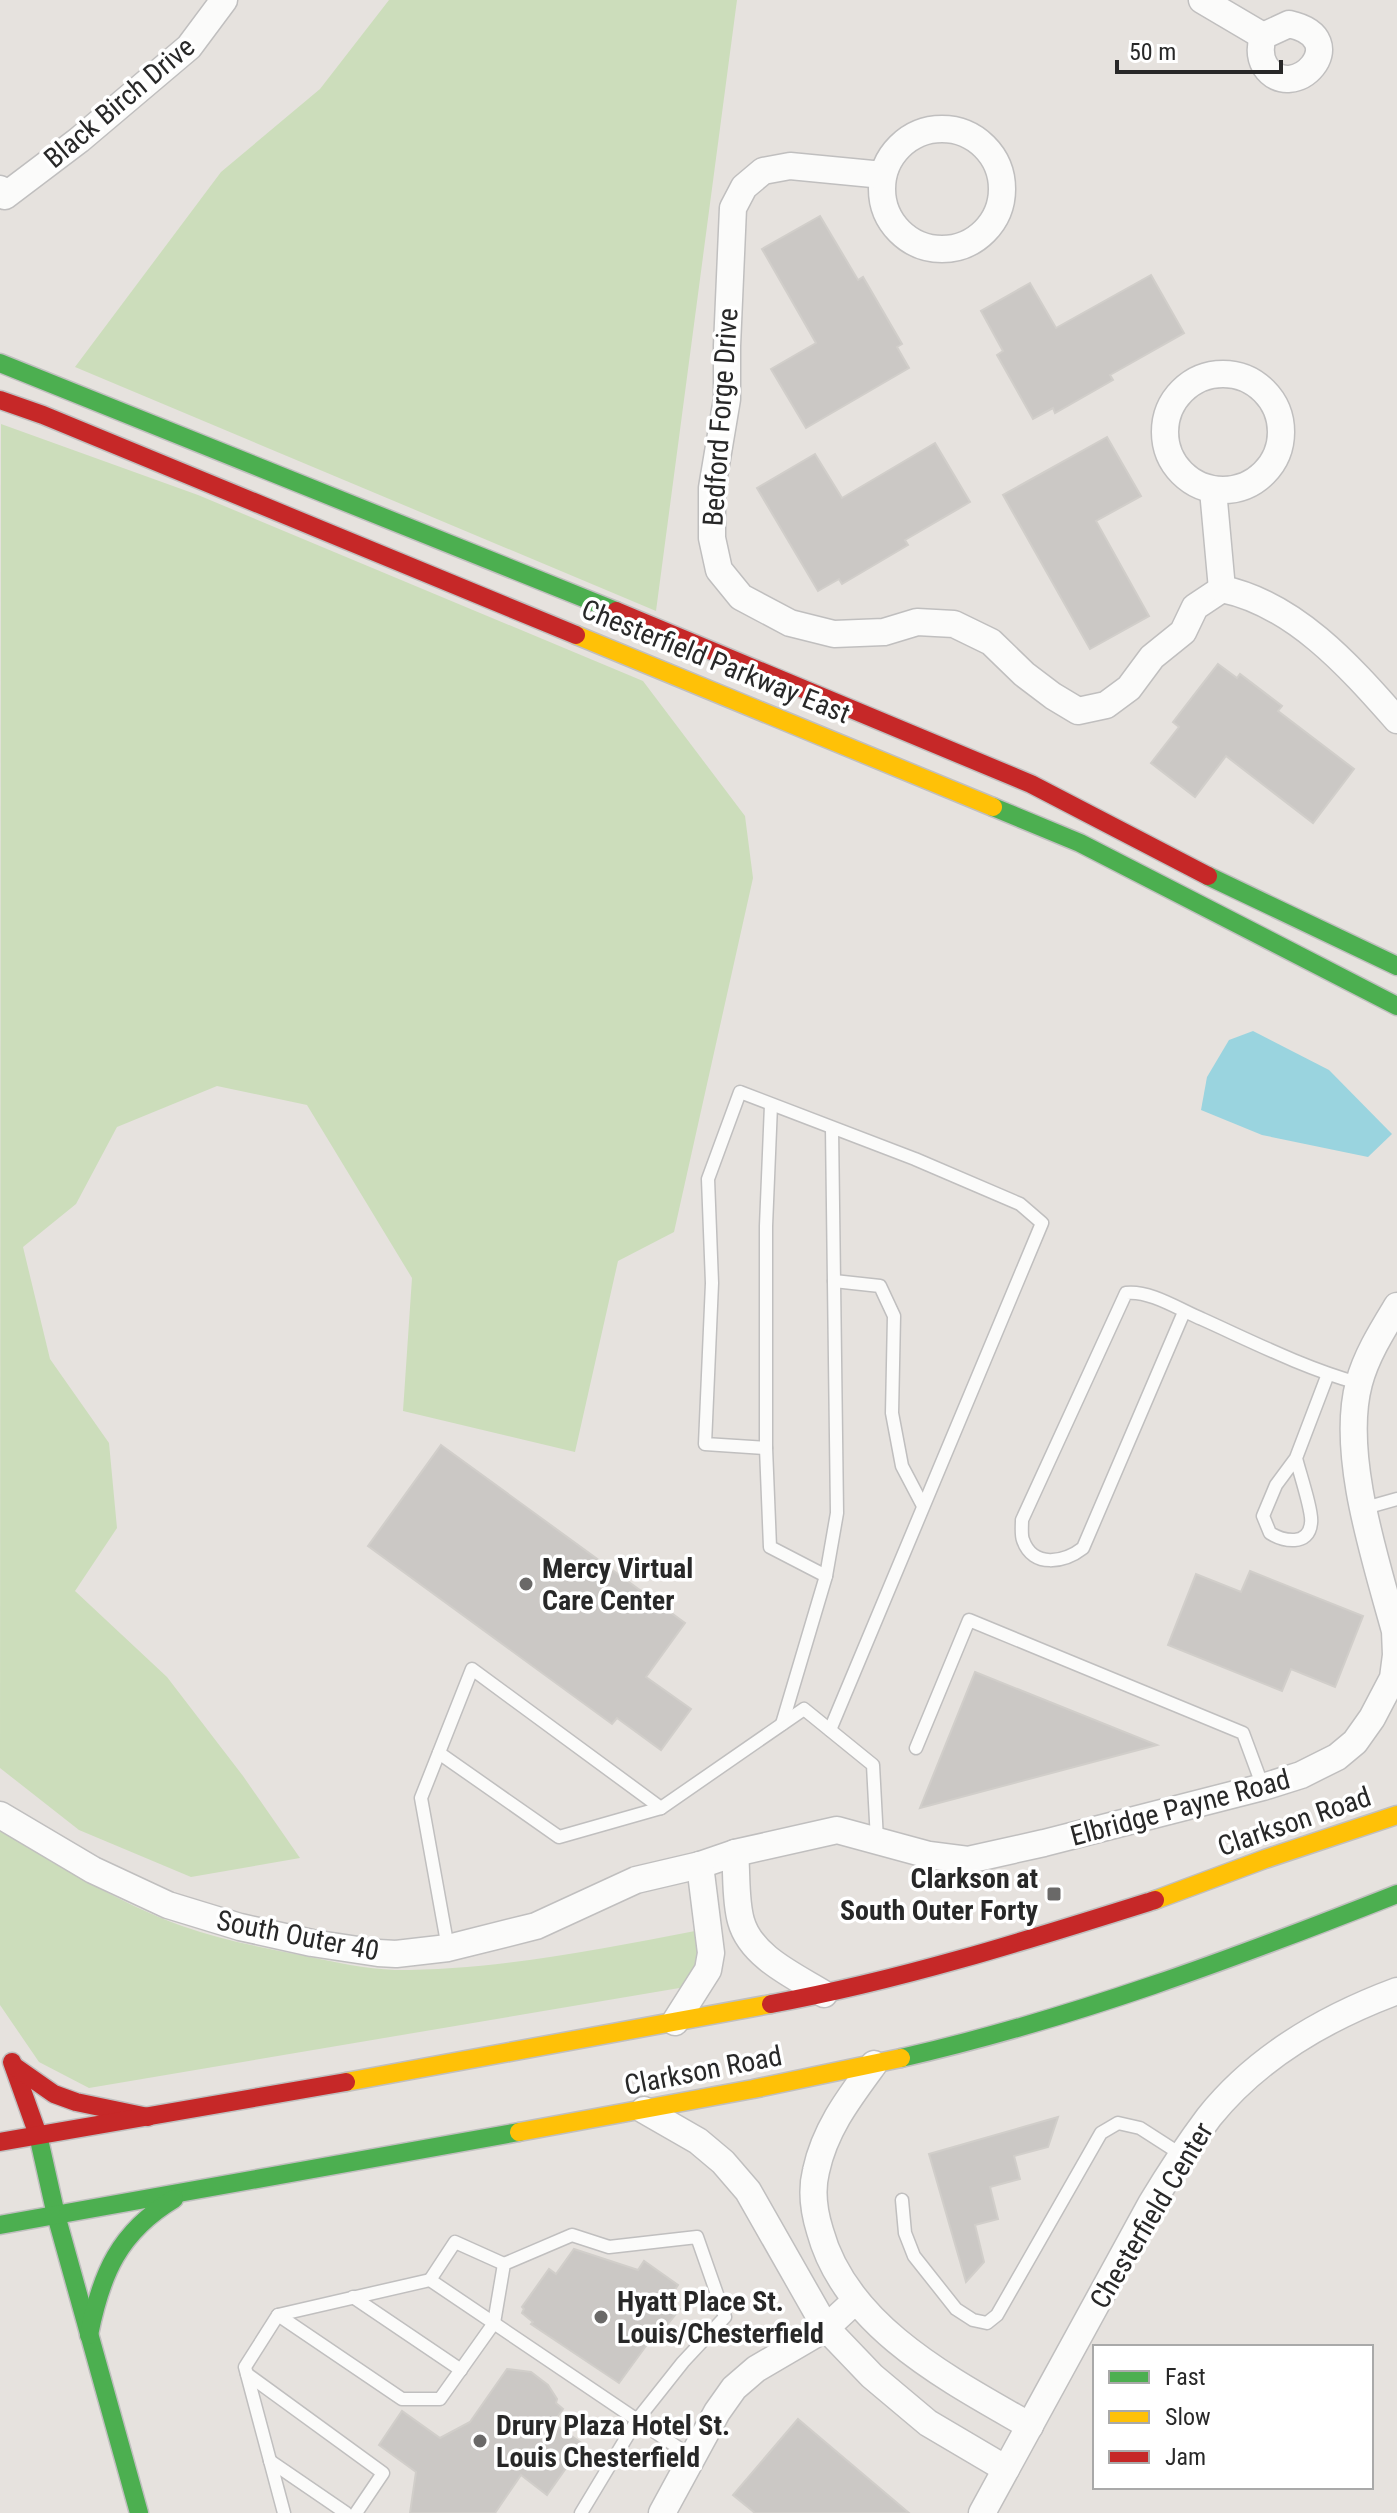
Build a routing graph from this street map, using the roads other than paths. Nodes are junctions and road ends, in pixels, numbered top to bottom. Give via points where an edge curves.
1 (224, 0) edge
2 (1202, 0) edge
3 (1263, 36) dead end
4 (883, 175) junction
5 (3, 192) edge
6 (0, 363) edge
7 (0, 400) edge
8 (1213, 490) junction
9 (1222, 589) junction
10 (1397, 720) edge
11 (1397, 966) edge
12 (1397, 1006) edge
13 (771, 1105) junction
14 (832, 1128) junction
15 (834, 1281) junction
16 (1397, 1306) edge
17 (1184, 1312) junction
18 (1328, 1374) junction
19 (1358, 1383) junction
20 (766, 1448) junction
21 (1296, 1458) junction
22 (1397, 1499) edge
23 (923, 1506) junction
24 (1365, 1508) junction
25 (826, 1576) junction
26 (782, 1724) junction
27 (830, 1730) junction
28 (916, 1748) dead end
29 (439, 1753) junction
30 (1263, 1787) junction
31 (661, 1808) junction
32 (1390, 1808) edge
33 (0, 1815) edge
34 (877, 1840) junction
35 (735, 1853) junction
36 (700, 1865) junction
37 (1397, 1894) edge
38 (448, 1948) junction
39 (1397, 1991) edge
40 (824, 1994) junction
41 (675, 2022) junction
42 (0, 2043) edge
43 (874, 2064) junction
44 (14, 2066) junction
45 (644, 2110) junction
46 (148, 2117) junction
47 (38, 2135) junction
48 (0, 2142) edge
49 (1182, 2155) junction
50 (186, 2193) junction
51 (902, 2200) dead end
52 (56, 2215) junction
53 (0, 2225) edge
54 (504, 2264) junction
55 (430, 2280) junction
56 (353, 2297) junction
57 (855, 2301) junction
58 (278, 2315) junction
59 (494, 2323) junction
60 (826, 2328) junction
61 (89, 2335) junction
62 (461, 2370) junction
63 (247, 2374) junction
64 (637, 2420) junction
65 (1030, 2426) junction
66 (692, 2457) junction
67 (270, 2461) junction
68 (1006, 2469) junction
69 (139, 2513) edge
70 (284, 2513) edge
71 (346, 2513) edge
72 (356, 2513) edge
73 (581, 2513) edge
74 (662, 2513) edge
75 (982, 2513) edge

1 - 5 street, Black Birch Drive via 189,47 79,140
2 - 3 street
4 - 4 street via 881,196 888,218 902,235 932,250 953,250 974,241 990,227 1001,204 1003,183 990,152 954,130 917,134 901,144
4 - 9 street, Bedford Forge Drive via 790,166 763,171 744,187 733,208 727,399 712,488 712,538 719,570 741,597 790,623 834,634 884,632 917,622 954,624 991,642 1024,674 1078,711 1106,705 1129,688 1152,657 1183,632 1195,607
6 - 11 main road, Chesterfield Parkway East via 1031,784 1247,896
7 - 12 main road, Chesterfield Parkway East via 1080,843
8 - 8 street via 1233,490 1268,470 1282,430 1267,393 1251,380 1225,373 1192,381 1179,392 1165,422 1170,457 1182,474
8 - 9 street
9 - 10 street via 1260,601 1318,640
13 - 14 lane
13 - 20 lane
13 - 20 lane via 740,1092 708,1179 712,1283 705,1444
14 - 15 lane
14 - 23 lane via 1020,1204 1042,1223
15 - 23 lane via 880,1286 894,1316 892,1413 902,1466
15 - 25 lane via 837,1513
16 - 19 street, Elbridge Payne Road
17 - 17 lane via 1138,1292 1126,1293 1121,1300 1022,1520 1023,1540 1035,1556 1050,1562 1070,1558 1083,1548
17 - 18 lane
18 - 19 lane
18 - 21 lane
19 - 24 street, Elbridge Payne Road via 1354,1460
20 - 25 lane via 770,1547
21 - 21 lane via 1276,1485 1263,1516 1270,1533 1283,1540 1298,1541 1312,1523
22 - 24 lane
23 - 27 lane
24 - 30 street, Elbridge Payne Road via 1395,1631 1393,1678 1355,1742 1301,1775
25 - 26 lane
26 - 27 lane via 804,1709
26 - 31 lane
27 - 34 lane via 873,1765
28 - 30 lane via 969,1620 1243,1733
29 - 31 lane via 559,1837
29 - 31 lane via 472,1669
29 - 38 lane via 421,1798
30 - 34 street, Elbridge Payne Road via 968,1860
32 - 40 main road, Clarkson Road via 1177,1893 952,1962
33 - 38 street, South Outer 40 via 156,1900 240,1927 378,1953
34 - 35 street, Elbridge Payne Road via 837,1830
35 - 36 street, South Outer 40
35 - 40 street via 741,1922 753,1944
36 - 38 street, South Outer 40 via 636,1880 536,1926
36 - 41 street via 711,1953 708,1970
37 - 43 main road, Clarkson Road via 1107,2001
39 - 49 street, Chesterfield Center via 1317,2027 1275,2055 1211,2115
40 - 41 main road, Clarkson Road
41 - 46 main road, Clarkson Road
42 - 44 main road
43 - 45 main road, Clarkson Road
43 - 57 street via 841,2109 815,2173 814,2210 824,2247
44 - 46 main road via 54,2094
44 - 47 main road
45 - 50 main road, Clarkson Road
45 - 60 street via 698,2141 748,2191
46 - 47 main road, Clarkson Road
47 - 48 main road, Clarkson Road
47 - 52 main road
49 - 51 lane via 1140,2128 1118,2123 1101,2133 997,2315 987,2323 956,2309 914,2256
49 - 65 street, Chesterfield Center
50 - 52 main road, Clarkson Road
50 - 61 main road via 157,2208 116,2252 102,2279
52 - 53 main road, Clarkson Road
52 - 61 main road
54 - 55 lane via 455,2242
54 - 59 lane
54 - 64 lane via 572,2235 609,2247 697,2237 725,2317
55 - 56 lane
55 - 59 lane
56 - 58 lane
56 - 62 lane
57 - 60 street
57 - 65 street via 957,2384
58 - 62 lane via 402,2399 440,2399
58 - 63 lane via 245,2367
59 - 62 lane
59 - 64 lane
60 - 66 street via 734,2388
60 - 68 street via 928,2423
61 - 69 main road
63 - 67 lane
63 - 72 lane via 383,2473
64 - 66 lane
64 - 73 lane
65 - 68 street, Chesterfield Center
66 - 74 street
67 - 70 lane
67 - 71 lane
68 - 75 street, Chesterfield Center

